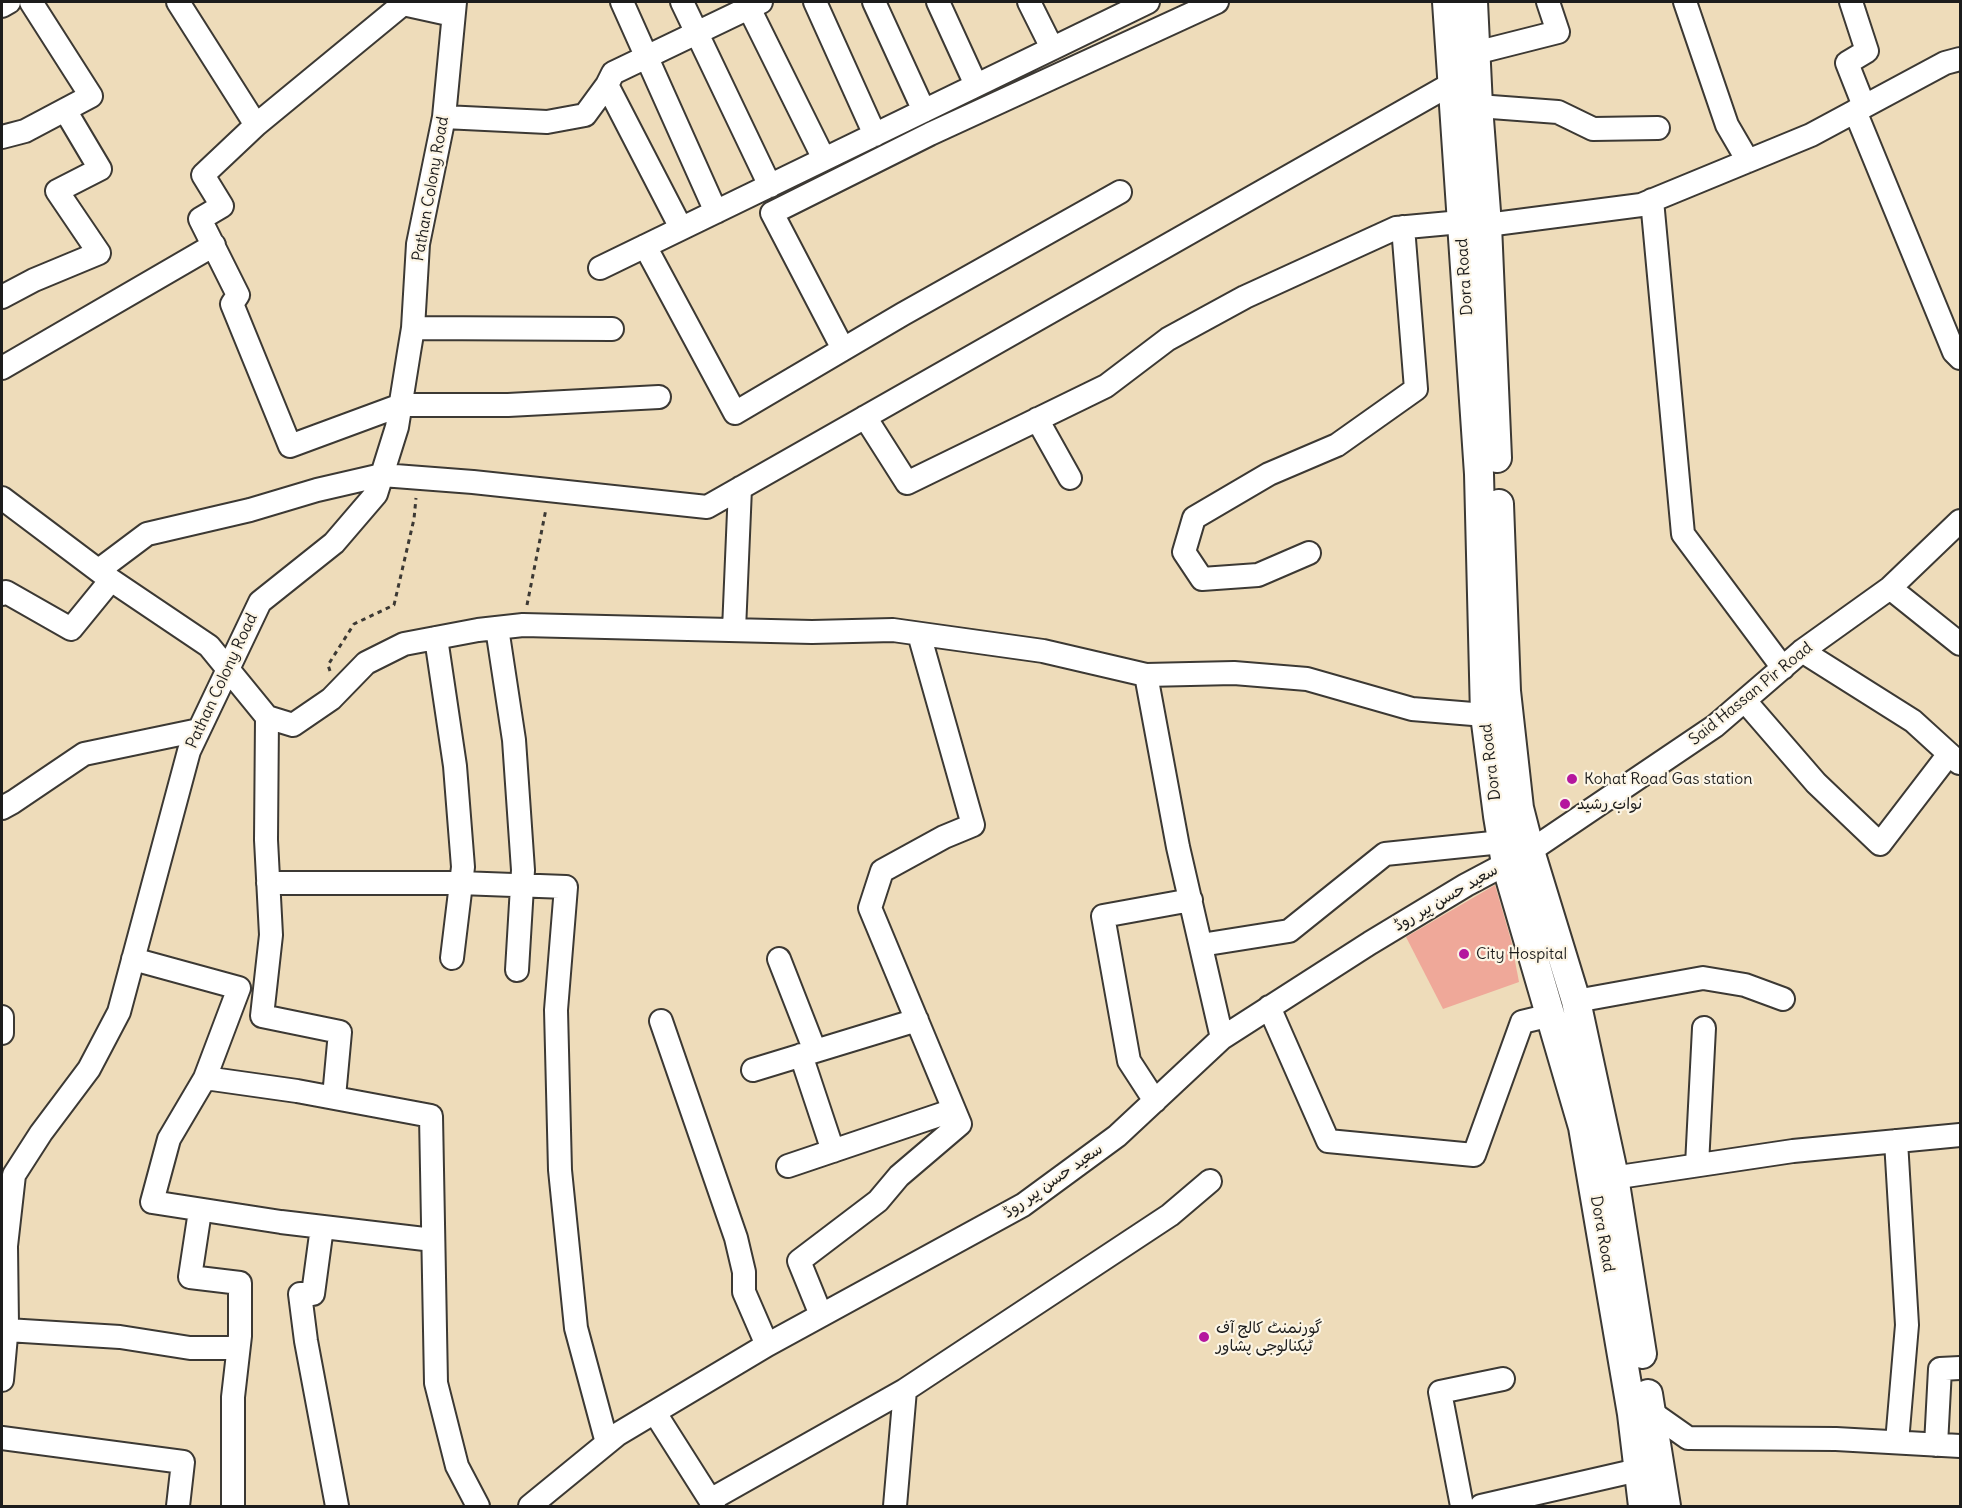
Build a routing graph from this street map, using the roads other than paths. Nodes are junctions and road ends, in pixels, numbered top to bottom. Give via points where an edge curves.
1 (9, 2) edge
2 (31, 2) edge
3 (178, 2) edge
4 (622, 2) edge
5 (682, 2) edge
6 (815, 2) edge
7 (874, 2) edge
8 (938, 2) edge
9 (1029, 2) edge
10 (1217, 2) edge
11 (1447, 2) edge
12 (1473, 2) edge
13 (1548, 2) edge
14 (1685, 2) edge
15 (1851, 2) edge
16 (752, 4) edge
17 (1135, 4) edge
18 (2, 6) edge
19 (454, 8) edge
20 (696, 33) junction
21 (1052, 48) junction
22 (1476, 53) junction
23 (648, 56) junction
24 (1960, 59) edge
25 (1453, 83) junction
26 (607, 85) junction
27 (976, 86) junction
28 (1478, 106) junction
29 (1860, 109) junction
30 (65, 110) junction
31 (924, 111) junction
32 (444, 117) junction
33 (256, 125) junction
34 (1658, 129) dead end
35 (875, 135) junction
36 (2, 137) edge
37 (824, 159) junction
38 (1748, 161) junction
39 (770, 186) junction
40 (1120, 192) dead end
41 (1652, 200) junction
42 (716, 212) junction
43 (1474, 223) junction
44 (1403, 227) junction
45 (681, 228) junction
46 (213, 245) junction
47 (645, 246) junction
48 (600, 268) dead end
49 (2, 297) edge
50 (413, 328) junction
51 (1953, 328) edge
52 (612, 329) dead end
53 (843, 350) junction
54 (1960, 358) edge
55 (2, 368) edge
56 (659, 397) dead end
57 (400, 405) junction
58 (865, 417) junction
59 (1037, 419) junction
60 (382, 475) junction
61 (1070, 478) dead end
62 (740, 488) junction
63 (2, 498) edge
64 (1959, 525) edge
65 (1309, 553) dead end
66 (105, 575) junction
67 (1890, 588) junction
68 (2, 594) edge
69 (497, 628) junction
70 (734, 630) junction
71 (919, 634) junction
72 (436, 638) junction
73 (1960, 644) edge
74 (1802, 651) junction
75 (1783, 668) junction
76 (228, 669) junction
77 (1146, 675) junction
78 (1745, 701) junction
79 (1485, 715) junction
80 (267, 717) junction
81 (199, 730) junction
82 (1955, 759) edge
83 (2, 808) edge
84 (1512, 853) junction
85 (268, 883) junction
86 (460, 884) junction
87 (522, 886) junction
88 (1191, 900) junction
89 (1201, 945) junction
90 (452, 958) dead end
91 (133, 959) junction
92 (779, 959) dead end
93 (517, 969) dead end
94 (1783, 999) dead end
95 (1576, 1001) junction
96 (1269, 1007) junction
97 (1549, 1010) junction
98 (2, 1017) edge
99 (917, 1020) junction
100 (661, 1021) dead end
101 (1704, 1028) dead end
102 (2, 1033) edge
103 (1222, 1038) junction
104 (808, 1053) junction
105 (753, 1070) dead end
106 (205, 1078) junction
107 (334, 1097) junction
108 (1155, 1101) junction
109 (954, 1110) junction
110 (1960, 1135) edge
111 (1896, 1141) junction
112 (833, 1151) junction
113 (1697, 1165) junction
114 (788, 1166) dead end
115 (1603, 1179) junction
116 (1210, 1181) dead end
117 (200, 1211) junction
118 (322, 1227) junction
119 (433, 1240) junction
120 (821, 1315) junction
121 (4, 1341) edge
122 (767, 1346) junction
123 (238, 1348) junction
124 (1960, 1368) edge
125 (1503, 1379) dead end
126 (2, 1380) edge
127 (905, 1390) junction
128 (655, 1413) junction
129 (1642, 1413) junction
130 (2, 1438) edge
131 (1897, 1442) junction
132 (607, 1443) junction
133 (1936, 1444) junction
134 (1960, 1446) edge
135 (1638, 1470) junction
136 (712, 1503) edge
137 (178, 1506) edge
138 (233, 1506) edge
139 (337, 1506) edge
140 (478, 1506) edge
141 (530, 1506) edge
142 (895, 1506) edge
143 (1462, 1506) edge
144 (1481, 1506) edge
145 (1642, 1506) edge
146 (1666, 1506) edge

1 - 18 street
2 - 30 street via 91,96
3 - 33 street
4 - 23 street
5 - 20 street
6 - 35 street
7 - 31 street
8 - 27 street
9 - 21 street
10 - 53 street via 930,134 772,213
11 - 25 main road, Dora Road
12 - 22 main road
13 - 22 street via 1558,32
14 - 38 street via 1727,126
15 - 29 street via 1867,51 1847,63
16 - 20 street
16 - 37 street
17 - 21 street
19 - 32 street, Pathan Colony Road
19 - 33 street via 403,4
20 - 23 street
20 - 39 street
21 - 27 street
22 - 28 main road
23 - 26 street via 613,72
23 - 42 street
24 - 29 street via 1945,63
25 - 43 main road, Dora Road
25 - 58 street
26 - 32 street via 585,115 546,122
26 - 45 street
27 - 31 street
28 - 34 street via 1558,112 1593,129
28 - 43 main road
29 - 38 street
29 - 51 street
30 - 36 street via 25,131
30 - 49 street via 100,169 57,191 99,253
31 - 35 street
32 - 50 street, Pathan Colony Road via 418,244
33 - 46 street via 203,176 222,206 201,219
35 - 37 street
37 - 39 street
38 - 41 street
39 - 42 street
40 - 53 street
41 - 43 street via 1641,205
41 - 75 street via 1683,534
42 - 45 street
43 - 44 street
43 - 79 main road, Dora Road
43 - 84 main road via 1506,691 1519,808
44 - 59 street via 1245,297 1168,339 1106,386
44 - 65 street via 1416,389 1337,445 1269,474 1194,518 1184,552 1202,579 1258,575
45 - 47 street
46 - 55 street
46 - 57 street via 238,295 232,304 290,446
47 - 48 street
47 - 53 street via 735,413
50 - 52 street
50 - 57 street, Pathan Colony Road
51 - 54 street via 1954,352
56 - 57 street via 508,405
57 - 60 street, Pathan Colony Road
58 - 59 street via 907,483
58 - 62 street
59 - 61 street
60 - 62 street via 707,507
60 - 66 street via 147,534
60 - 76 street, Pathan Colony Road via 376,494 334,543 260,602
62 - 70 street
63 - 66 street
64 - 67 street, Said Hassan Pir Road
66 - 68 street via 71,629 6,592
66 - 76 street via 209,646
67 - 73 street
67 - 74 street, Said Hassan Pir Road
69 - 70 street via 523,625
69 - 72 street
69 - 87 street via 514,740
70 - 71 street via 892,630
71 - 77 street via 1043,651
71 - 99 street via 972,825 882,871 870,908
72 - 80 street via 404,644 366,663 337,693 293,725
72 - 86 street via 456,766
74 - 75 street, Said Hassan Pir Road
74 - 82 street via 1913,722
75 - 78 street, Said Hassan Pir Road
76 - 80 street
76 - 81 street, Pathan Colony Road
77 - 79 street via 1234,673 1307,679 1412,709
77 - 88 street
78 - 82 street via 1815,783 1880,844
78 - 84 street, Said Hassan Pir Road via 1715,726
79 - 84 main road, Dora Road
80 - 85 street
81 - 83 street via 84,754
81 - 91 street, Pathan Colony Road via 189,751
84 - 89 street via 1385,854 1289,931
84 - 95 main road
84 - 96 street, سعید حسن پیر روڈ
84 - 97 main road, Dora Road
85 - 86 street
85 - 107 street via 271,935 262,1016 340,1032
86 - 87 street
86 - 90 street
87 - 93 street
87 - 132 street via 566,887 556,1010 560,1170 576,1328
88 - 89 street
88 - 108 street via 1103,916 1130,1061
89 - 103 street
91 - 106 street via 239,988
91 - 121 street, Pathan Colony Road via 119,1012 89,1070 14,1175 6,1246
92 - 104 street
94 - 95 street via 1745,985 1703,978
95 - 97 main road
95 - 115 main road
96 - 97 street via 1328,1141 1474,1155 1522,1022
96 - 103 street, سعید حسن پیر روڈ
97 - 115 main road, Dora Road via 1583,1127
98 - 102 street
99 - 104 street
99 - 109 street
100 - 122 street via 736,1238 744,1292
101 - 113 street
103 - 108 street, سعید حسن پیر روڈ
104 - 105 street
104 - 112 street
106 - 107 street
106 - 117 street via 169,1139 152,1202
107 - 119 street via 431,1116
108 - 120 street, سعید حسن پیر روڈ via 1117,1136 1023,1205
109 - 112 street
109 - 120 street via 960,1124 898,1176 878,1201 799,1261
110 - 111 street
111 - 113 street
111 - 131 street via 1907,1325
112 - 114 street
113 - 115 street
115 - 129 main road, Dora Road
116 - 127 street via 1170,1215
117 - 118 street
117 - 123 street via 190,1277 240,1283
118 - 119 street
118 - 139 street via 313,1294 300,1294
119 - 140 street via 436,1383 458,1466
120 - 122 street, سعید حسن پیر روڈ
121 - 123 street via 120,1337 190,1348
121 - 126 street, Pathan Colony Road
122 - 128 street, سعید حسن پیر روڈ
123 - 138 street via 233,1397
124 - 133 street via 1940,1369
125 - 143 street via 1440,1392
127 - 136 street
127 - 142 street
128 - 132 street, سعید حسن پیر روڈ
128 - 136 street
129 - 131 street via 1688,1438
129 - 135 main road, Dora Road
129 - 146 main road
130 - 137 street via 183,1462
131 - 133 street
132 - 141 street, سعید حسن پیر روڈ
133 - 134 street
135 - 144 street
135 - 145 main road, Dora Road

